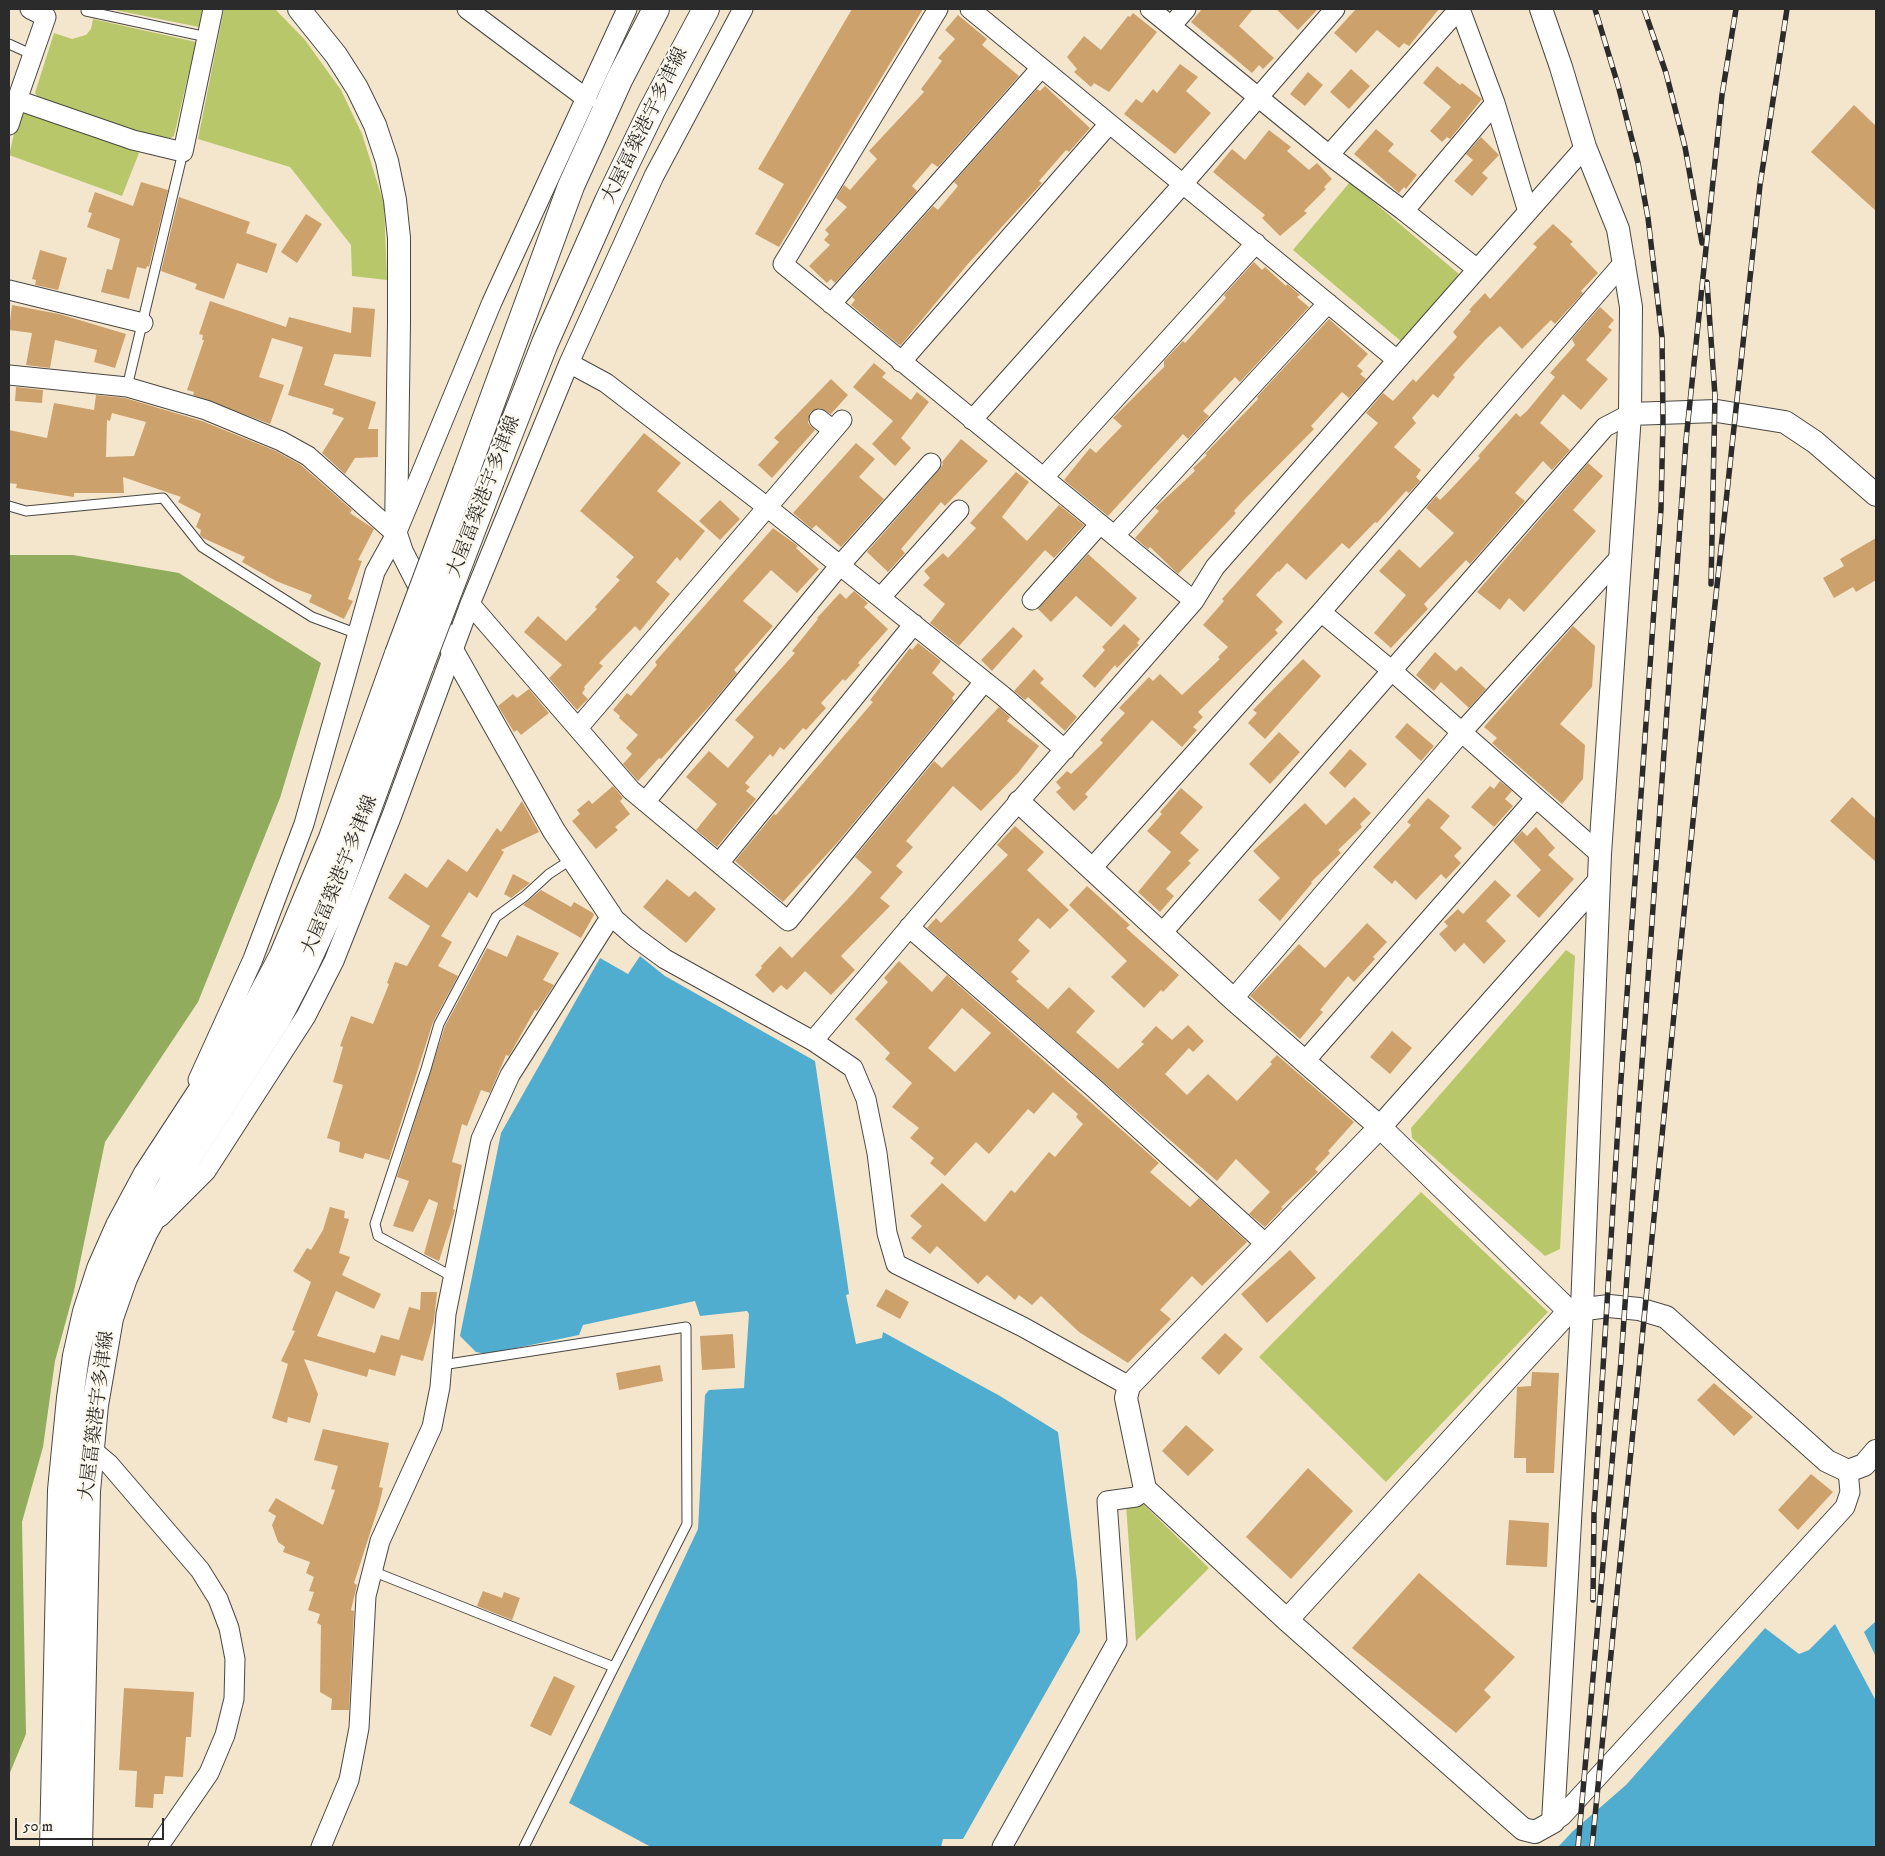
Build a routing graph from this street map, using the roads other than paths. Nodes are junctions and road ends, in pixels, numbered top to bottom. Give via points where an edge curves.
1 (30, 9) edge
2 (213, 9) edge
3 (299, 9) edge
4 (467, 9) edge
5 (627, 9) edge
6 (656, 9) edge
7 (706, 9) edge
8 (743, 9) edge
9 (938, 9) edge
10 (970, 9) edge
11 (1150, 9) edge
12 (1186, 9) edge
13 (1335, 9) edge
14 (1459, 9) edge
15 (1541, 9) edge
16 (86, 11) dead end
17 (1171, 26) junction
18 (207, 37) junction
19 (9, 44) edge
20 (32, 55) junction
21 (1041, 68) junction
22 (1258, 97) junction
23 (587, 99) junction
24 (17, 100) junction
25 (1495, 103) junction
26 (1109, 124) junction
27 (9, 125) edge
28 (1584, 147) junction
29 (183, 152) junction
30 (1329, 156) junction
31 (1182, 185) junction
32 (1404, 210) junction
33 (1528, 212) junction
34 (1256, 243) junction
35 (1625, 261) junction
36 (1477, 269) junction
37 (9, 290) edge
38 (1328, 303) junction
39 (831, 304) junction
40 (143, 323) junction
41 (1397, 360) junction
42 (901, 362) junction
43 (569, 363) junction
44 (9, 376) edge
45 (126, 387) junction
46 (1630, 414) junction
47 (972, 420) junction
48 (831, 423) dead end
49 (931, 463) dead end
50 (1044, 477) junction
51 (1876, 495) edge
52 (9, 506) edge
53 (767, 506) junction
54 (959, 510) dead end
55 (1108, 530) junction
56 (396, 534) junction
57 (1620, 557) junction
58 (841, 564) junction
59 (408, 568) junction
60 (375, 572) junction
61 (881, 597) junction
62 (1032, 600) dead end
63 (1194, 601) junction
64 (470, 604) junction
65 (1321, 612) junction
66 (914, 624) junction
67 (358, 634) junction
68 (452, 650) junction
69 (410, 659) junction
70 (1391, 670) junction
71 (984, 682) junction
72 (578, 728) junction
73 (1461, 733) junction
74 (1065, 750) junction
75 (1535, 799) junction
76 (645, 802) junction
77 (1019, 802) junction
78 (1600, 854) junction
79 (572, 859) junction
80 (719, 863) junction
81 (1092, 868) junction
82 (1599, 882) junction
83 (611, 916) junction
84 (909, 927) junction
85 (1162, 934) junction
86 (1232, 999) junction
87 (813, 1041) junction
88 (1304, 1062) junction
89 (1380, 1127) junction
90 (175, 1129) junction
91 (144, 1233) junction
92 (1267, 1245) junction
93 (453, 1277) junction
94 (1576, 1310) junction
95 (442, 1365) junction
96 (1129, 1386) junction
97 (65, 1443) junction
98 (90, 1448) junction
99 (1876, 1451) edge
100 (1848, 1471) junction
101 (1145, 1489) junction
102 (372, 1571) junction
103 (1287, 1620) junction
104 (614, 1667) junction
105 (57, 1696) junction
106 (83, 1696) junction
107 (1540, 1834) edge
108 (53, 1847) edge
109 (79, 1847) edge
110 (158, 1847) edge
111 (321, 1847) edge
112 (524, 1847) edge
113 (1002, 1847) edge

1 - 20 street via 46,17
2 - 18 street
3 - 56 street via 336,55 357,88 375,125 395,200 399,238
4 - 23 street
5 - 23 street
6 - 69 main road, 大屋冨築港宇多津線, bridge via 620,78 571,186 466,472
7 - 69 main road, 大屋冨築港宇多津線, bridge via 608,201 545,343 490,481
8 - 43 street via 654,176
9 - 39 street via 783,264
10 - 21 street
11 - 17 street
12 - 17 street
13 - 22 street
14 - 25 street
14 - 30 street
15 - 28 street
16 - 18 lane
17 - 22 street
18 - 29 street
19 - 20 lane
20 - 24 street
21 - 26 street
21 - 39 street
22 - 30 street
22 - 31 street
23 - 56 street via 492,302
24 - 27 street
24 - 29 street via 134,140
25 - 32 street
25 - 33 street
26 - 31 street
26 - 42 street
28 - 33 street
28 - 35 street via 1618,229
29 - 40 lane
30 - 32 street
31 - 34 street
31 - 47 street
32 - 36 street
33 - 36 street
34 - 38 street
34 - 50 street
35 - 46 street via 1632,307
35 - 65 street
36 - 41 street
37 - 40 street
38 - 41 street
38 - 55 street
39 - 42 street
40 - 45 lane
41 - 63 street via 1215,568
42 - 47 street
43 - 53 street via 606,383
43 - 64 street
44 - 45 street
45 - 56 street via 206,410 281,441 308,456
46 - 51 street via 1717,411 1785,422 1815,442
46 - 57 street
46 - 70 street via 1605,427
47 - 50 street
48 - 53 street
49 - 58 street
50 - 55 street
52 - 67 lane via 26,511 163,498 202,547 312,617
53 - 58 street
53 - 72 street
54 - 61 street
55 - 62 street
55 - 63 street
56 - 59 street
56 - 60 street
57 - 73 street
57 - 78 street
58 - 61 street
58 - 76 street
59 - 60 street via 395,565
59 - 68 street
60 - 67 street
61 - 66 street
63 - 74 street
64 - 68 street
64 - 72 street
65 - 70 street
65 - 81 street
66 - 71 street
66 - 80 street
67 - 90 street via 324,757 282,886 253,959
68 - 79 street
68 - 91 street via 360,899 306,1016 206,1171
69 - 90 main road, 大屋冨築港宇多津線 via 282,957 251,1015
69 - 91 main road, 大屋冨築港宇多津線 via 332,910 272,1028 172,1183
70 - 73 street
70 - 85 street
71 - 74 street
71 - 80 street via 788,921
72 - 76 street via 630,790
73 - 75 street
73 - 86 street
74 - 77 street
75 - 78 street
75 - 88 street
76 - 80 street
77 - 81 street
77 - 84 street
78 - 82 street
79 - 83 street
79 - 93 lane via 496,917 439,1024 375,1224 378,1236
81 - 85 street
82 - 89 street
82 - 94 street
83 - 87 street via 666,959
83 - 93 street via 510,1075 480,1139
84 - 87 street
84 - 92 street
85 - 86 street
86 - 88 street
87 - 96 street via 852,1068 866,1099 877,1153 887,1233 896,1264 1024,1327
88 - 89 street
89 - 92 street
89 - 94 street
90 - 97 main road, 大屋冨築港宇多津線 via 119,1226 100,1269 76,1356
91 - 98 main road, 大屋冨築港宇多津線 via 110,1318
92 - 96 street
93 - 95 street
94 - 100 street via 1609,1306 1666,1316 1827,1461
94 - 103 street
94 - 107 street
95 - 102 street via 432,1427 384,1532
95 - 104 lane via 686,1327 687,1524
96 - 101 street via 1126,1398
97 - 98 main road
97 - 105 main road, 大屋冨築港宇多津線
98 - 106 main road, 大屋冨築港宇多津線
98 - 110 street via 109,1464 200,1570 218,1599 229,1628 235,1659 234,1699 225,1735 209,1773
99 - 100 street via 1864,1465
100 - 107 street via 1850,1492 1845,1507 1562,1816
101 - 103 street
101 - 113 street via 1136,1497 1107,1502 1118,1642
102 - 104 lane
102 - 111 street via 366,1596 359,1728 349,1780
103 - 107 street via 1524,1828
104 - 112 lane
105 - 106 street
105 - 108 main road, 大屋冨築港宇多津線
106 - 109 main road, 大屋冨築港宇多津線

